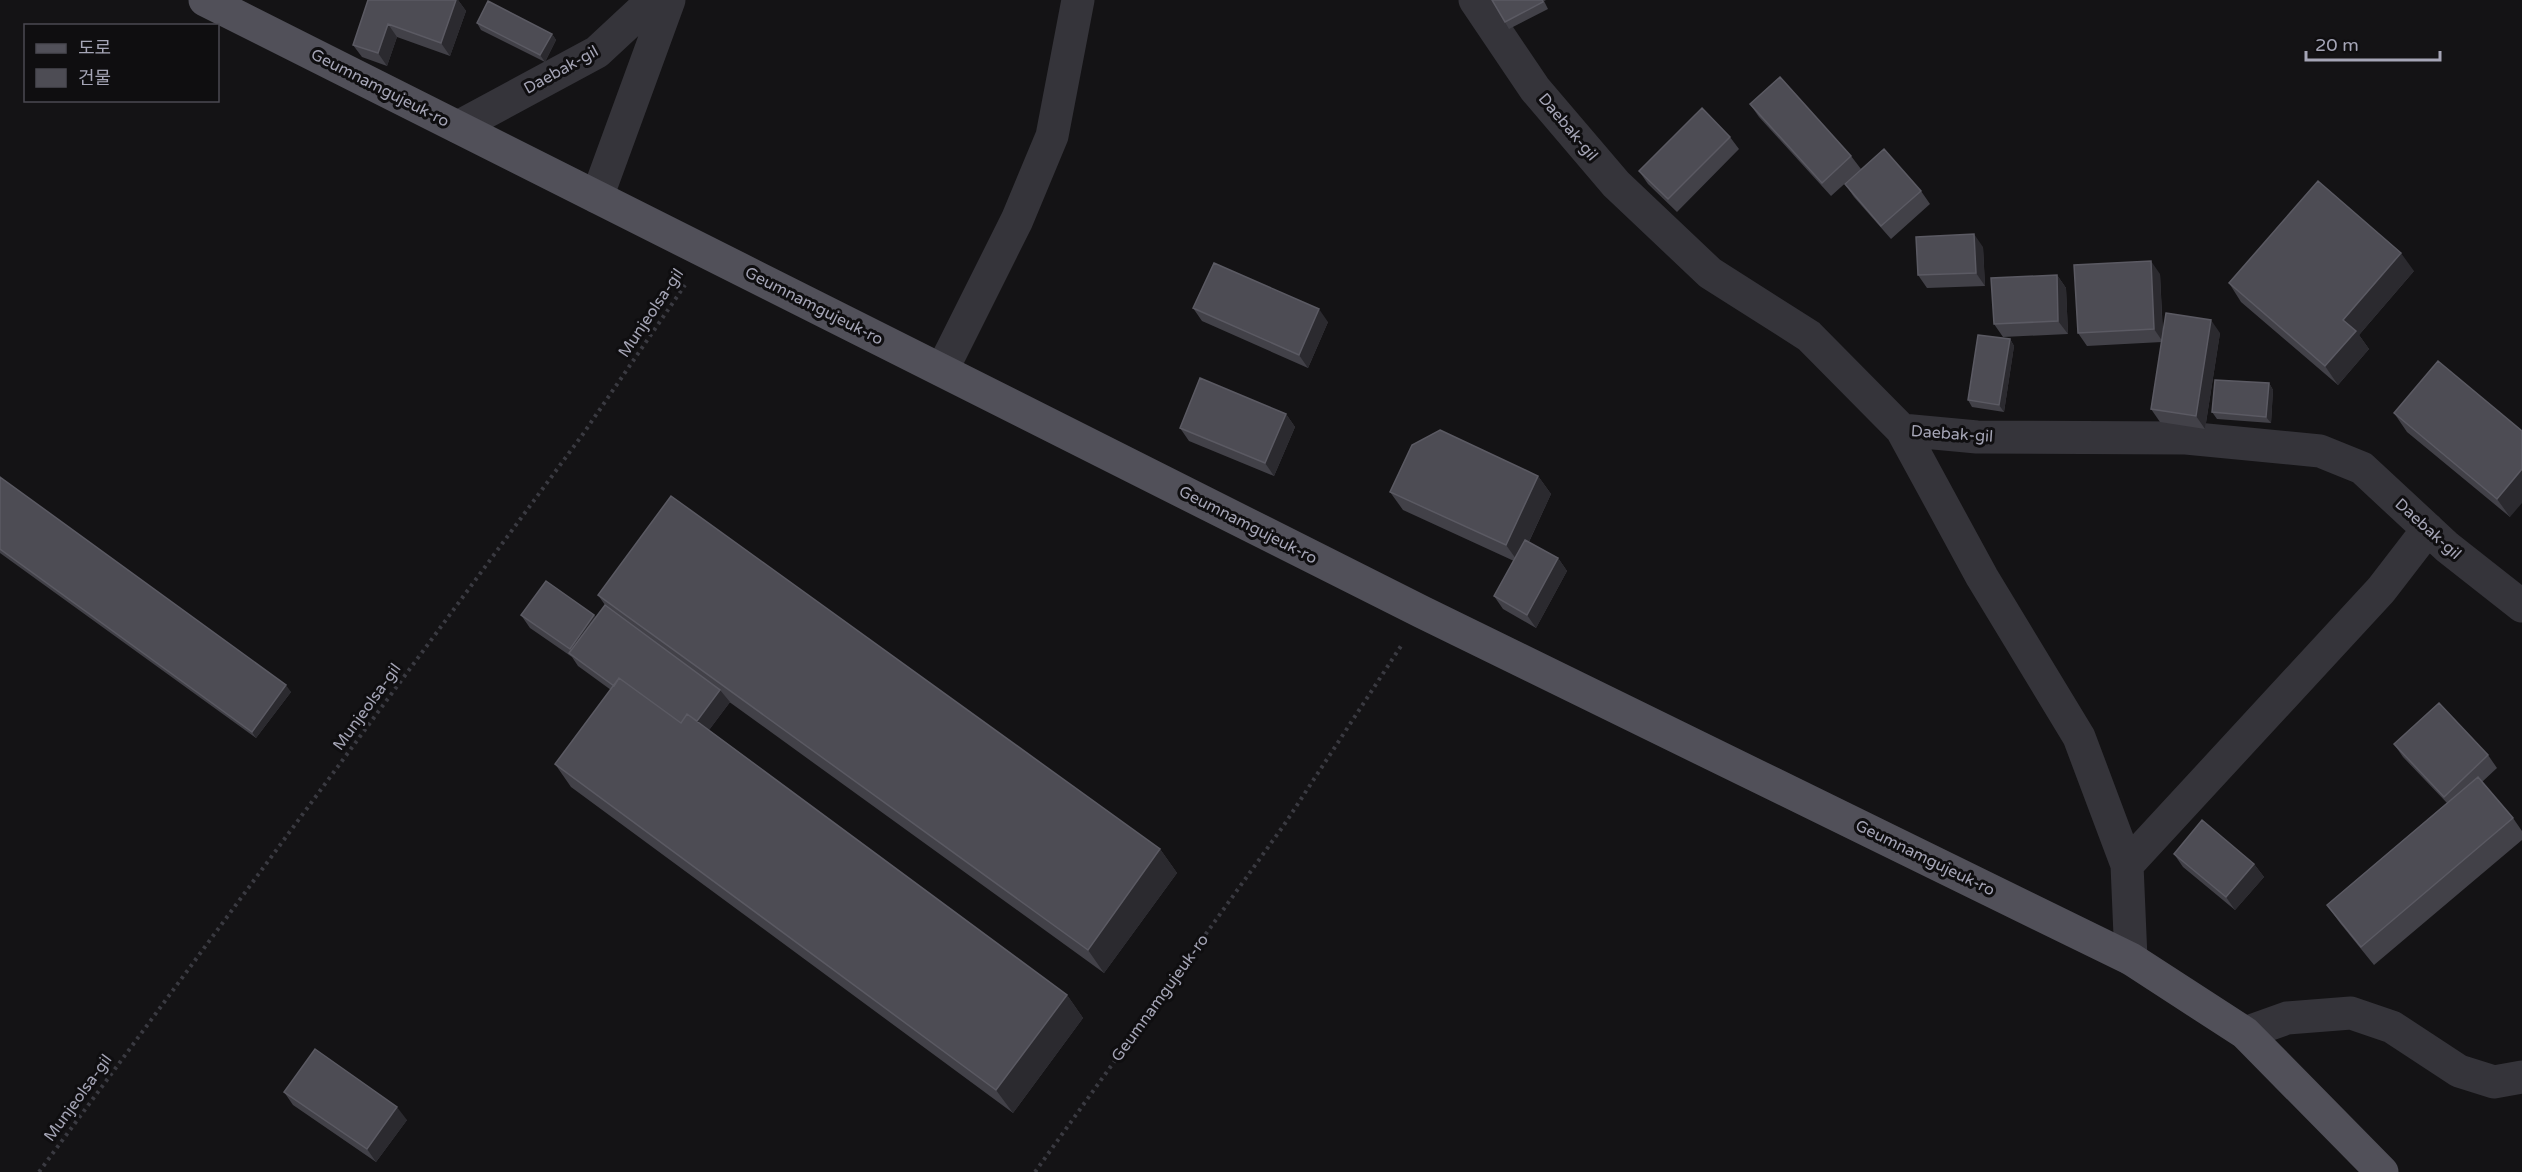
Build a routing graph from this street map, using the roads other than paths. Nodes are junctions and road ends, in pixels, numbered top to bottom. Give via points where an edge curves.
1 (205, 0) edge
2 (653, 0) edge
3 (669, 0) edge
4 (1078, 0) edge
5 (1475, 0) edge
6 (458, 127) junction
7 (597, 197) junction
8 (942, 370) junction
9 (1902, 430) junction
10 (2428, 530) junction
11 (2522, 606) edge
12 (2127, 866) junction
13 (2131, 959) junction
14 (2245, 1033) junction
15 (2522, 1077) edge
16 (2382, 1172) edge

1 - 6 main road, Geumnamgujeuk-ro
2 - 6 street, Daebak-gil via 597,52
3 - 7 street
4 - 8 street via 1052,136 1017,220
5 - 9 street, Daebak-gil via 1535,88 1616,184 1710,273 1809,336
6 - 7 main road, Geumnamgujeuk-ro
7 - 8 main road, Geumnamgujeuk-ro
8 - 13 main road, Geumnamgujeuk-ro via 1422,612
9 - 10 street, Daebak-gil via 1977,437 2186,438 2320,451 2362,468
9 - 12 street via 1982,578 2079,737
10 - 11 street, Daebak-gil
10 - 12 street via 2381,590
12 - 13 street
13 - 14 main road, Geumnamgujeuk-ro
14 - 15 street via 2287,1018 2351,1013 2392,1027 2459,1071 2494,1082
14 - 16 main road, Geumnamgujeuk-ro

